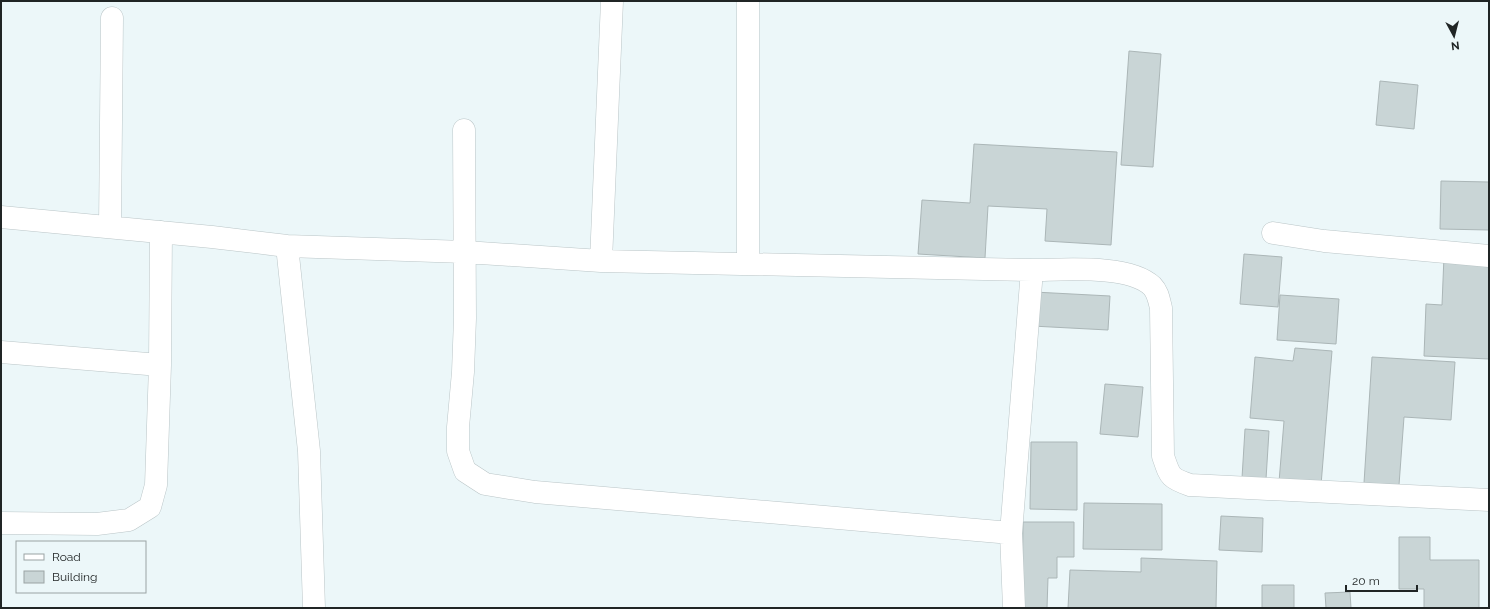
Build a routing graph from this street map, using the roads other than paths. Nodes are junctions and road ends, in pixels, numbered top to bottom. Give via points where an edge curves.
1 (612, 1) edge
2 (748, 1) edge
3 (112, 18) dead end
4 (464, 130) dead end
5 (1, 216) edge
6 (110, 227) junction
7 (161, 232) junction
8 (1273, 232) dead end
9 (287, 246) junction
10 (465, 252) junction
11 (1489, 256) edge
12 (601, 261) junction
13 (748, 264) junction
14 (1032, 270) junction
15 (1, 352) edge
16 (160, 365) junction
17 (1489, 500) edge
18 (1, 523) edge
19 (1011, 533) junction
20 (314, 608) edge
21 (1014, 608) edge

1 - 12 street
2 - 13 street
3 - 6 street
4 - 10 street
5 - 6 street
6 - 7 street
7 - 9 street
7 - 16 street
8 - 11 street via 1324,241
9 - 10 street
9 - 20 street via 309,451
10 - 12 street
10 - 19 street via 463,372 458,451 465,471 485,484 535,492
12 - 13 street
13 - 14 street
14 - 17 street via 1124,273 1142,279 1157,293 1161,308 1163,456 1169,474 1176,480 1190,485
14 - 19 street
15 - 16 street
16 - 18 street via 156,485 150,507 129,520 97,524
19 - 21 street

